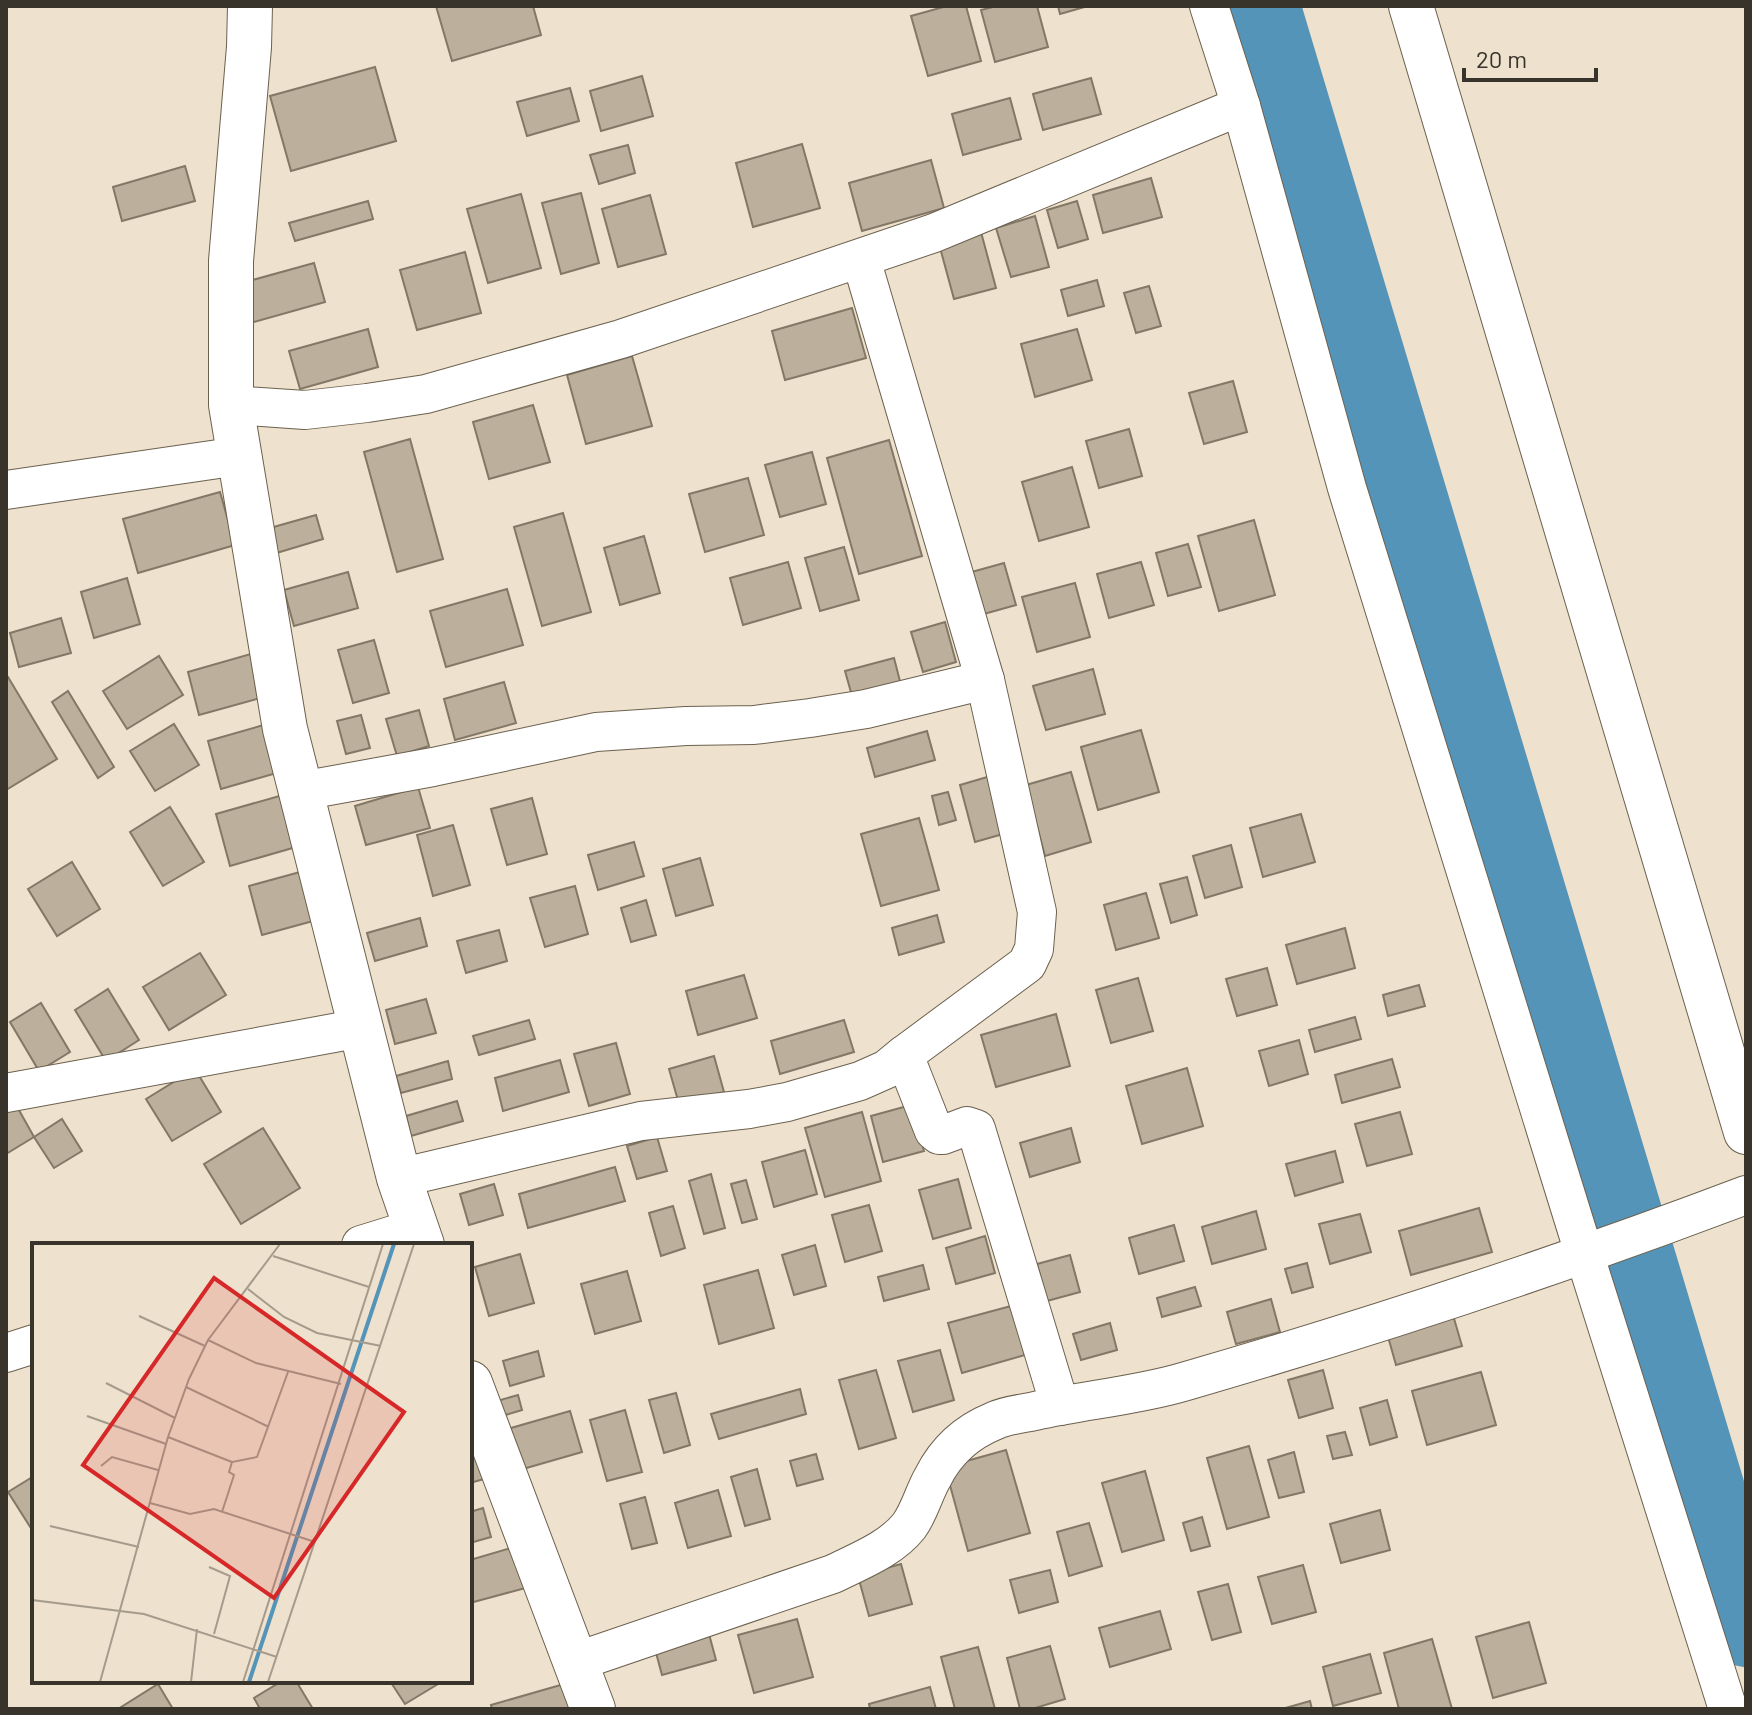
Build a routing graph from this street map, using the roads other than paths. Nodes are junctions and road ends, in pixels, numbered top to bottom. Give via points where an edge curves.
1 (250, 6) edge
2 (1209, 6) edge
3 (1411, 6) edge
4 (1241, 106) junction
5 (861, 259) junction
6 (231, 405) junction
7 (239, 456) junction
8 (6, 490) edge
9 (985, 680) junction
10 (301, 791) junction
11 (361, 1028) junction
12 (904, 1055) junction
13 (6, 1093) edge
14 (1746, 1132) edge
15 (399, 1178) junction
16 (1742, 1197) edge
17 (419, 1236) edge
18 (374, 1243) edge
19 (1598, 1248) junction
20 (32, 1345) edge
21 (6, 1353) edge
22 (1060, 1406) junction
23 (474, 1409) edge
24 (575, 1662) junction
25 (593, 1709) edge
26 (1728, 1709) edge

1 - 6 street via 231,261
2 - 4 street
3 - 14 street
4 - 5 street
4 - 19 street via 1347,488
5 - 6 street via 621,339 426,394 305,410
5 - 9 street
6 - 7 street
7 - 8 street
7 - 10 street via 285,729
9 - 10 street via 810,718 596,732
9 - 12 street via 1037,912 1034,949 1027,964
10 - 11 street
11 - 13 street
11 - 15 street
12 - 15 street via 860,1081 787,1102 641,1121
12 - 22 street via 934,1131 943,1135 967,1126 976,1129
15 - 17 street
16 - 19 street
17 - 18 street
19 - 22 street via 1178,1384
19 - 26 street
20 - 21 street
22 - 24 street via 997,1419 972,1432 950,1450 909,1525 873,1555 833,1574
23 - 24 street
24 - 25 street

